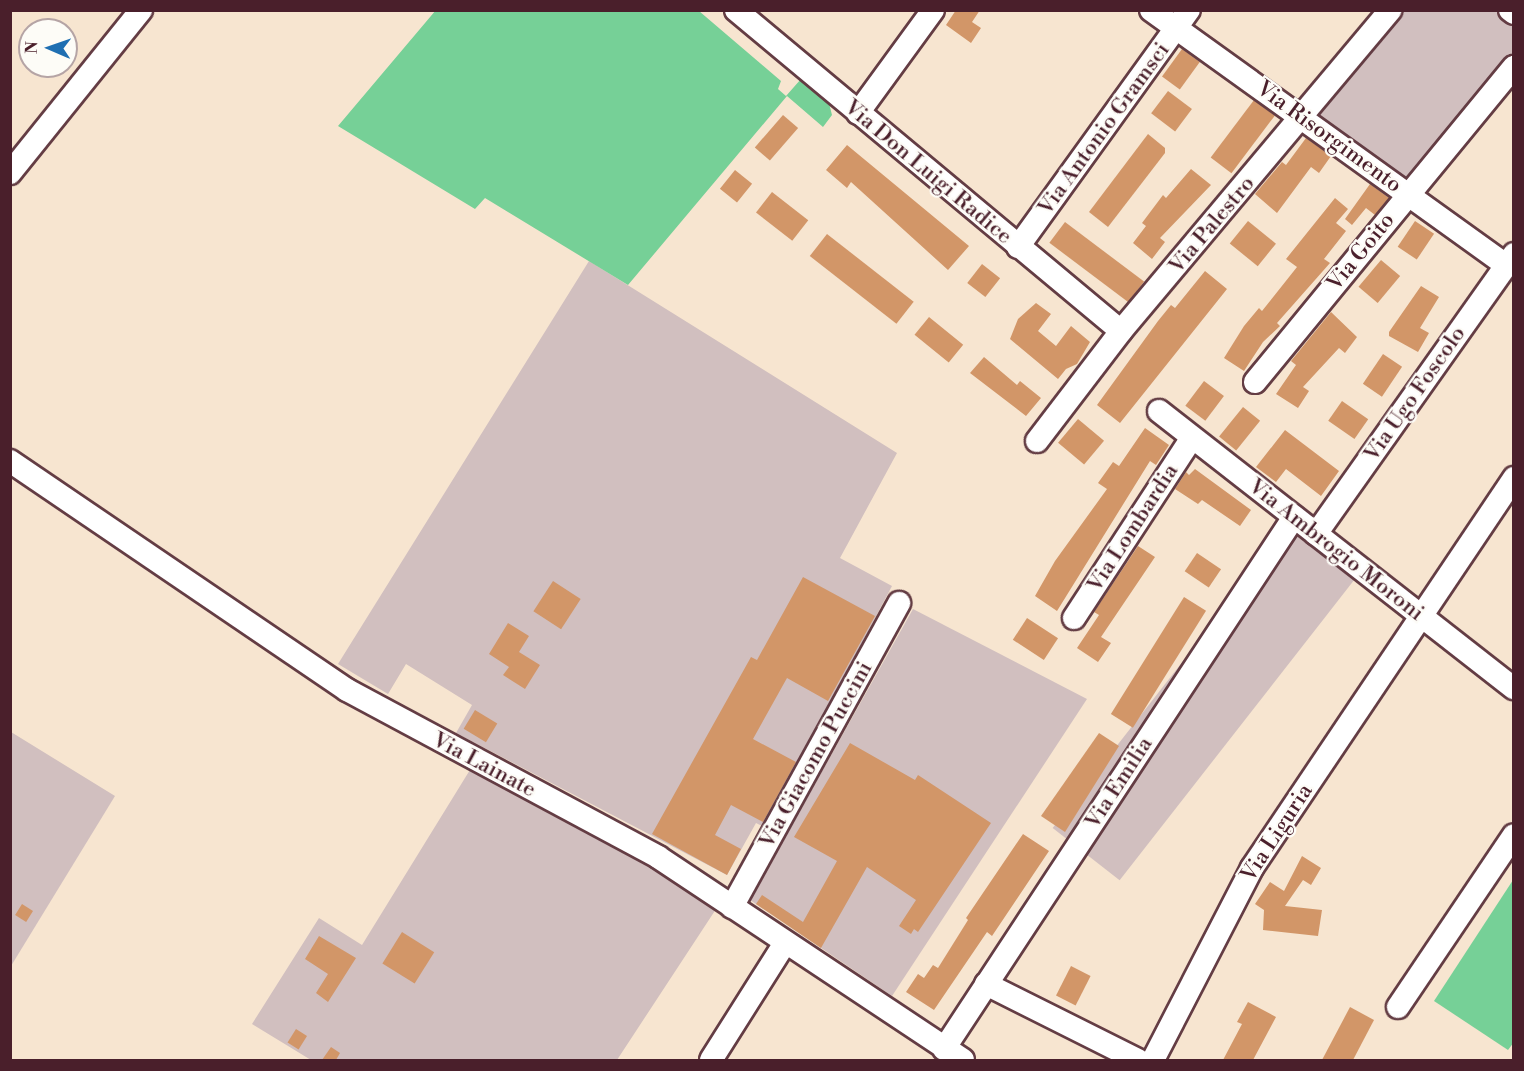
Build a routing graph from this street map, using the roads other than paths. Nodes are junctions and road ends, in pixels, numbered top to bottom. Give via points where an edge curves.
1 (141, 10) edge
2 (736, 10) edge
3 (933, 10) edge
4 (1151, 10) edge
5 (1390, 10) edge
6 (1183, 20) edge
7 (1514, 67) edge
8 (858, 113) junction
9 (1304, 117) junction
10 (10, 173) edge
11 (1409, 194) junction
12 (1018, 248) junction
13 (1510, 260) edge
14 (1121, 331) junction
15 (1256, 382) dead end
16 (1159, 411) dead end
17 (1192, 438) junction
18 (1037, 441) dead end
19 (10, 461) edge
20 (1514, 478) edge
21 (1294, 518) junction
22 (1316, 534) junction
23 (899, 603) dead end
24 (1421, 616) junction
25 (1074, 618) dead end
26 (1514, 688) edge
27 (1514, 835) edge
28 (732, 907) junction
29 (785, 943) junction
30 (986, 984) junction
31 (1398, 1007) dead end
32 (944, 1049) junction
33 (711, 1060) edge
34 (963, 1060) edge
35 (1138, 1060) edge
36 (1153, 1060) edge

1 - 10 street
2 - 8 street, Via Don Luigi Radice
3 - 8 street
4 - 6 street, Via Risorgimento
5 - 9 street, Via Palestro
6 - 9 street, Via Risorgimento
6 - 12 street, Via Antonio Gramsci
7 - 11 street, Via Goito
8 - 12 street, Via Don Luigi Radice
9 - 11 street, Via Risorgimento
9 - 14 street, Via Palestro
11 - 13 street, Via Risorgimento
11 - 15 street, Via Goito
12 - 14 street, Via Don Luigi Radice
13 - 22 street, Via Ugo Foscolo
14 - 18 street, Via Palestro
16 - 17 street, Via Ambrogio Moroni
17 - 21 street, Via Ambrogio Moroni
17 - 25 street, Via Lombardia
19 - 28 street, Via Lainate via 347,690 658,857
20 - 24 street, Via Liguria
21 - 22 street, Via Ambrogio Moroni
21 - 30 street, Via Emilia
22 - 24 street, Via Ambrogio Moroni
23 - 28 street, Via Giacomo Puccini
24 - 26 street, Via Ambrogio Moroni
24 - 36 street, Via Liguria via 1252,868
27 - 31 street
28 - 29 street, Via Lainate
29 - 32 street, Via Lainate
29 - 33 street
30 - 32 street, Via Emilia
30 - 35 street
32 - 34 street, Via Lainate

